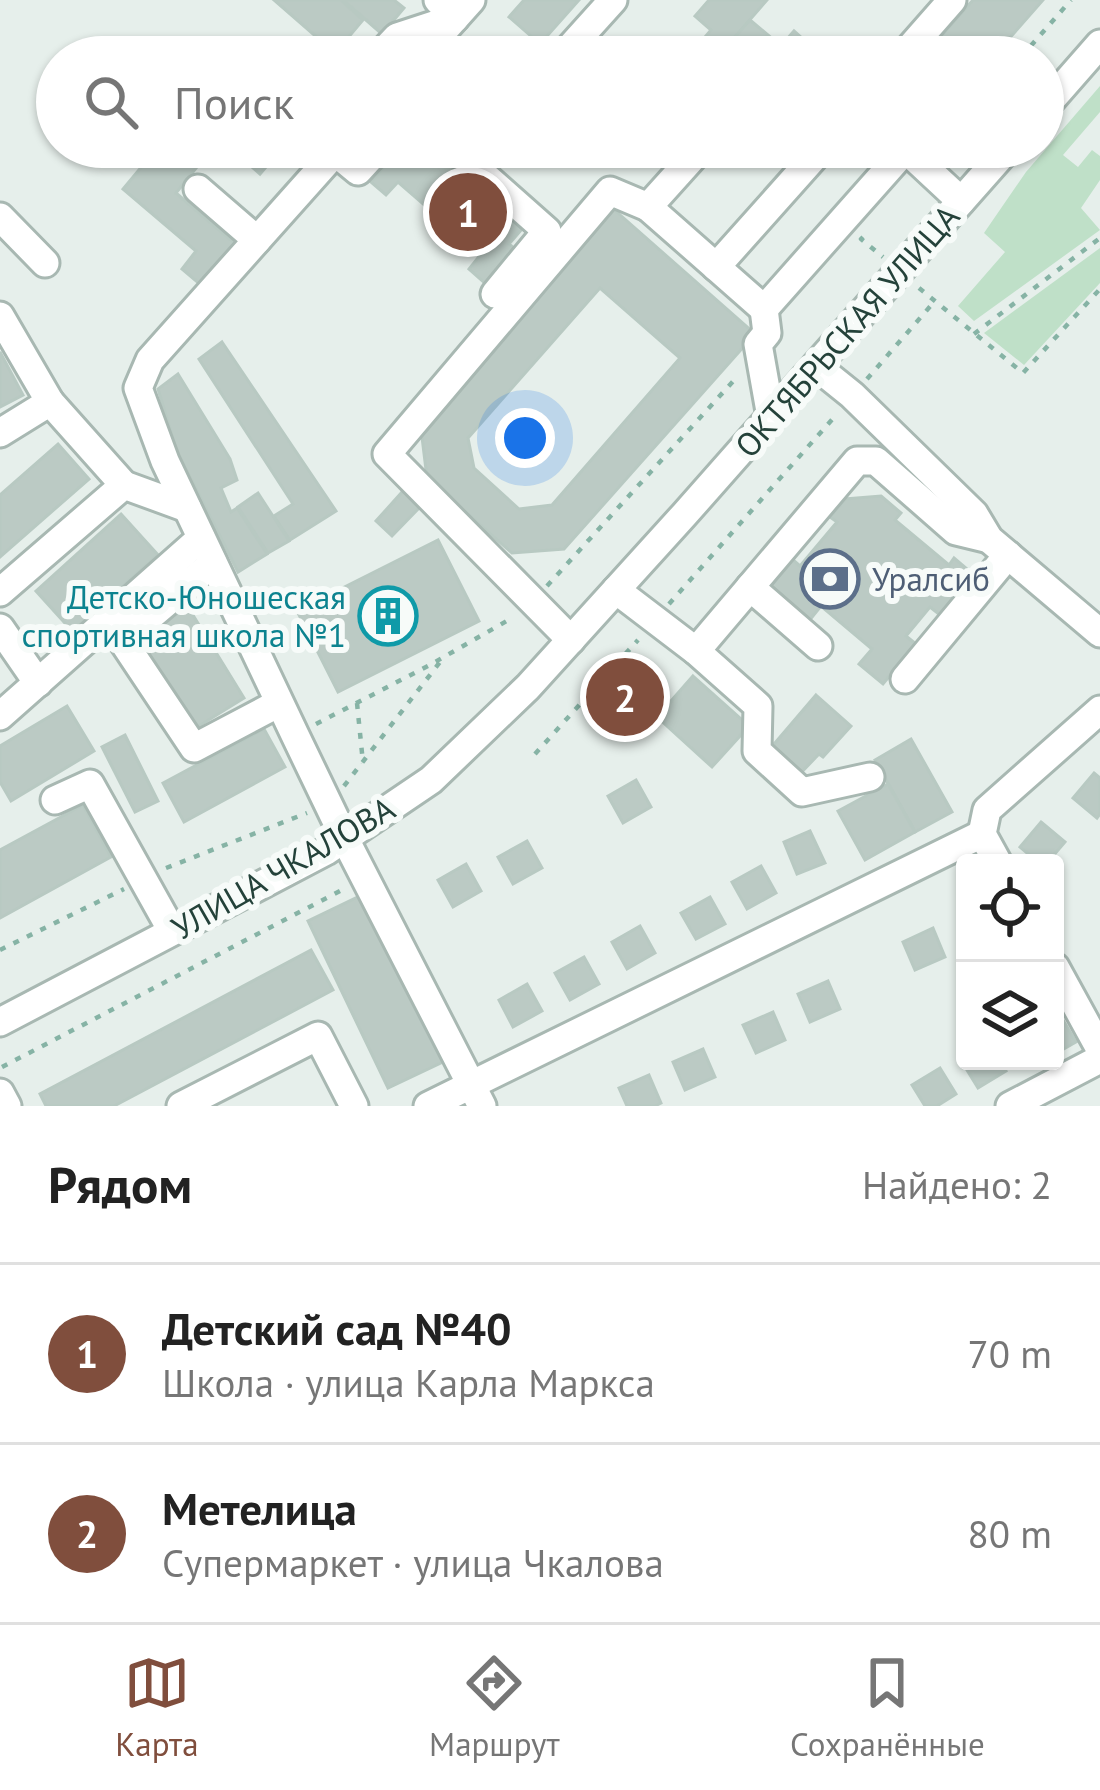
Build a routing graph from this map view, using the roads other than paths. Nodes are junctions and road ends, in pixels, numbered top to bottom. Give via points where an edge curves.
1 (613, 0) edge
2 (952, 0) edge
3 (455, 6) edge
4 (399, 36) edge
5 (434, 36) edge
6 (581, 36) edge
7 (920, 36) edge
8 (1100, 44) edge
9 (1064, 85) edge
10 (321, 168) edge
11 (476, 168) edge
12 (683, 168) edge
13 (801, 168) edge
14 (887, 168) edge
15 (926, 168) edge
16 (990, 168) edge
17 (198, 189) dead end
18 (961, 201) junction
19 (648, 207) junction
20 (0, 217) edge
21 (257, 240) junction
22 (45, 263) dead end
23 (716, 267) junction
24 (495, 294) dead end
25 (764, 310) junction
26 (0, 316) edge
27 (816, 366) junction
28 (50, 402) junction
29 (771, 417) junction
30 (0, 433) edge
31 (124, 485) junction
32 (187, 508) junction
33 (684, 515) joint
34 (999, 547) junction
35 (207, 550) junction
36 (750, 587) junction
37 (616, 590) junction
38 (0, 592) edge
39 (0, 628) edge
40 (1100, 633) edge
41 (571, 640) junction
42 (818, 646) dead end
43 (695, 651) junction
44 (905, 679) dead end
45 (38, 683) junction
46 (279, 703) junction
47 (1100, 710) edge
48 (0, 716) edge
49 (870, 777) dead end
50 (55, 800) dead end
51 (982, 834) junction
52 (345, 839) junction
53 (993, 854) edge
54 (172, 932) junction
55 (1064, 983) edge
56 (0, 1022) edge
57 (1099, 1046) edge
58 (0, 1093) edge
59 (477, 1095) edge
60 (7, 1106) edge
61 (181, 1106) edge
62 (354, 1106) edge
63 (428, 1106) edge
64 (1010, 1106) edge

1 - 6 street
2 - 7 street
3 - 4 street
3 - 5 street
8 - 9 street
10 - 21 street
11 - 24 street via 547,231
12 - 19 street
13 - 23 street
14 - 25 street
15 - 18 street
16 - 18 street, ОКТЯБРЬСКАЯ УЛИЦА
17 - 21 street
18 - 27 street, ОКТЯБРЬСКАЯ УЛИЦА
19 - 23 street
19 - 41 street via 610,191 387,454
20 - 22 street
21 - 32 street via 150,360 139,388
23 - 25 street
25 - 29 street via 758,344
26 - 28 street
27 - 29 street, ОКТЯБРЬСКАЯ УЛИЦА
27 - 34 street
28 - 30 street
28 - 31 street
29 - 33 street, ОКТЯБРЬСКАЯ УЛИЦА
31 - 32 street
31 - 38 street
32 - 35 street
33 - 37 street, УЛИЦА ЧКАЛОВА
34 - 36 street via 956,531 876,461 856,461
34 - 40 street
34 - 44 street
35 - 45 street
35 - 46 street
35 - 46 street via 122,640 194,748
36 - 42 street
36 - 43 street
37 - 41 street, УЛИЦА ЧКАЛОВА
37 - 43 street
39 - 45 street
41 - 52 street, УЛИЦА ЧКАЛОВА via 431,780
43 - 49 street via 758,706 757,752 802,792
45 - 48 street
46 - 52 street
47 - 51 street via 987,810
50 - 54 street via 90,784
51 - 53 street
51 - 59 street
52 - 54 street, УЛИЦА ЧКАЛОВА
52 - 59 street
54 - 56 street, УЛИЦА ЧКАЛОВА
55 - 57 street
57 - 64 street
58 - 60 street
59 - 63 street
61 - 62 street via 319,1036

